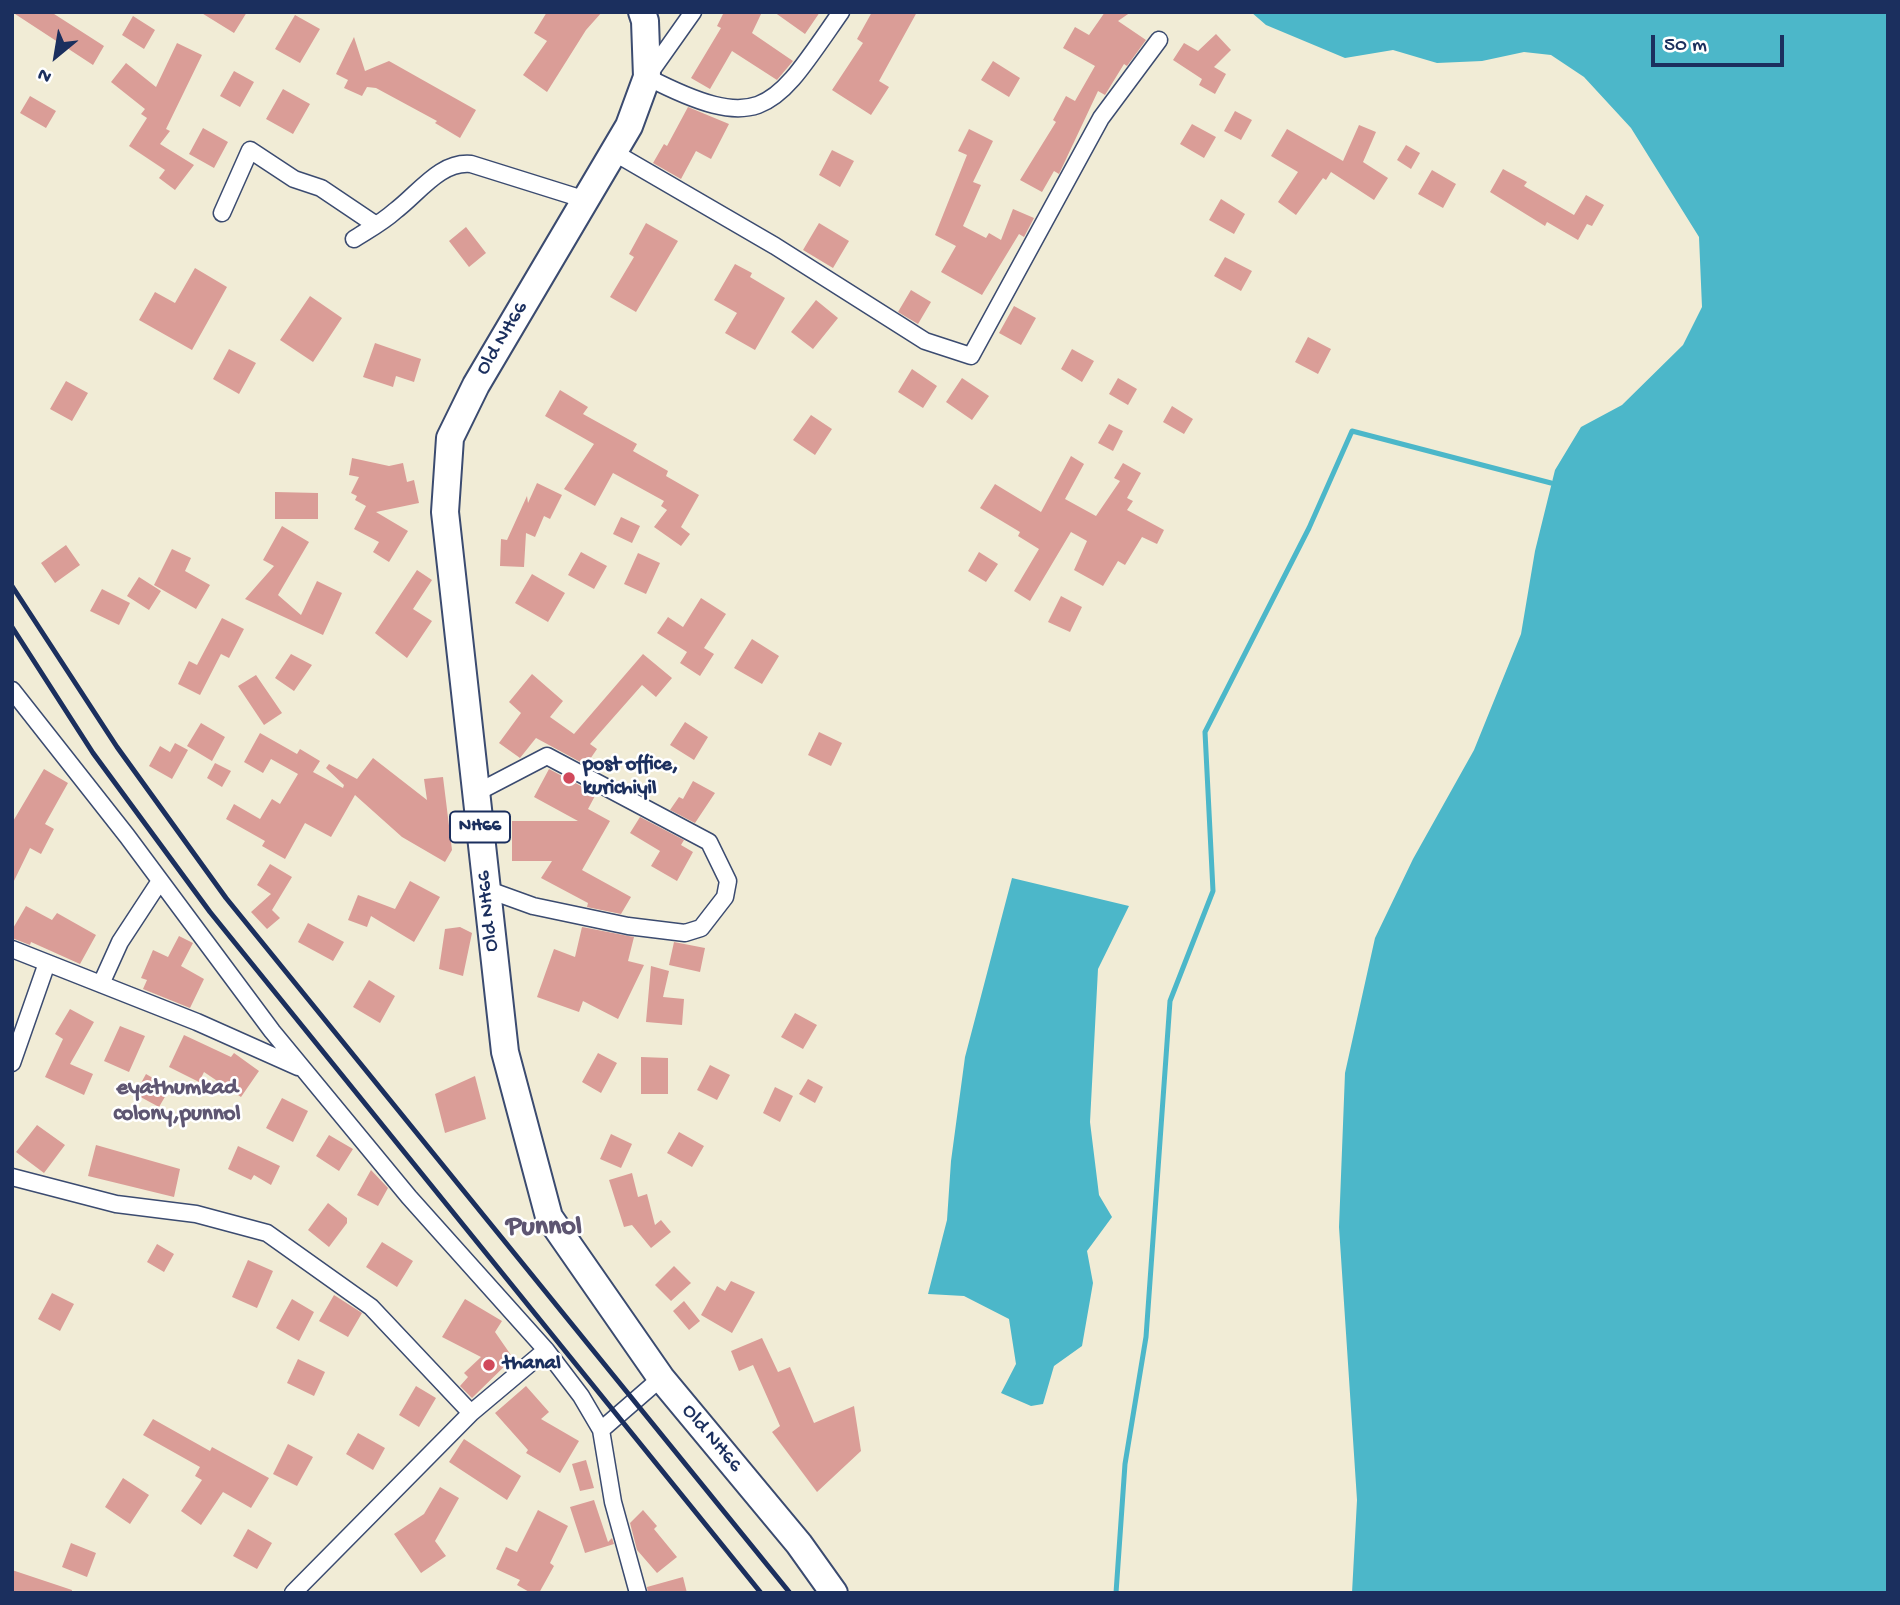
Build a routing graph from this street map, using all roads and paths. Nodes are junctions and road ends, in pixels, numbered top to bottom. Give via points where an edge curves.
1 (642, 12) edge
2 (693, 12) edge
3 (841, 12) edge
4 (1159, 40) dead end
5 (647, 77) junction
6 (615, 153) junction
7 (586, 200) junction
8 (222, 213) dead end
9 (376, 225) junction
10 (354, 239) dead end
11 (12, 690) edge
12 (476, 793) junction
13 (160, 881) junction
14 (486, 888) junction
15 (12, 949) edge
16 (47, 963) junction
17 (101, 984) junction
18 (12, 1063) edge
19 (303, 1069) junction
20 (12, 1177) edge
21 (546, 1350) junction
22 (661, 1378) junction
23 (471, 1413) junction
24 (601, 1430) junction
25 (293, 1593) edge
26 (638, 1593) edge
27 (834, 1593) edge

1 - 5 main road, Old NH66 / NH66
2 - 5 street
3 - 5 street via 790,84 768,103 744,110 717,107
4 - 6 street via 1101,118 971,356 925,341
5 - 6 main road, Old NH66 / NH66
6 - 7 main road, Old NH66 / NH66
7 - 9 street via 457,163
7 - 12 main road, Old NH66 / NH66 via 476,385 450,438 445,512
8 - 9 street via 250,150 294,179 321,188
9 - 10 street
11 - 13 street
12 - 14 main road, Old NH66 / NH66
12 - 14 street via 547,756 709,842 728,881 724,897 701,928 685,933 533,905
13 - 17 street via 120,942
13 - 19 street
14 - 22 main road, Old NH66 / NH66 via 505,1052 549,1217
15 - 16 street
16 - 17 street
16 - 18 street
17 - 19 street
19 - 21 street via 409,1197
20 - 23 street via 116,1204 196,1214 267,1233 371,1307
21 - 23 street
21 - 24 street
22 - 24 street
22 - 27 main road, Old NH66 / NH66
23 - 25 street
24 - 26 street via 613,1502

